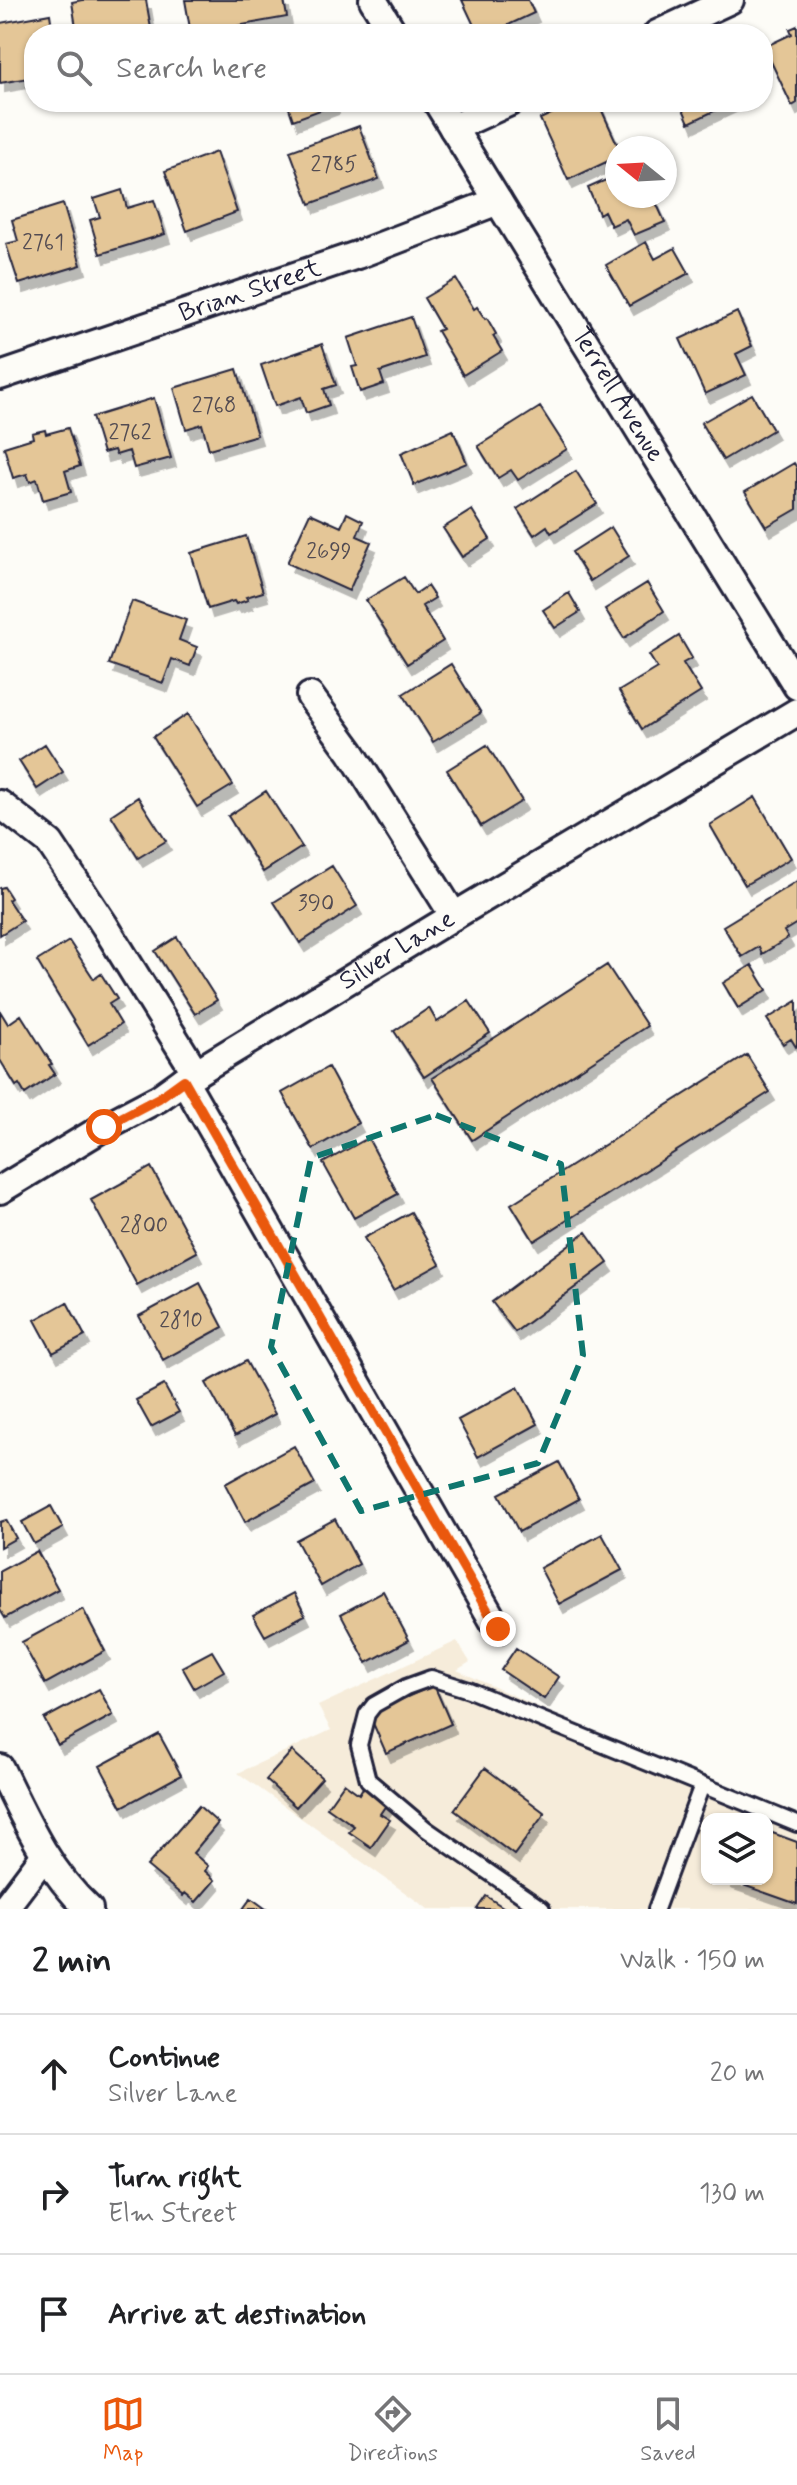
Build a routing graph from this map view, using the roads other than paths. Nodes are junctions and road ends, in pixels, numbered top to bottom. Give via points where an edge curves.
1 (373, 0) edge
2 (730, 0) edge
3 (388, 24) edge
4 (678, 24) edge
5 (443, 112) edge
6 (488, 112) edge
7 (453, 128) junction
8 (498, 201) junction
9 (0, 376) edge
10 (797, 686) edge
11 (310, 696) dead end
12 (797, 712) edge
13 (0, 804) edge
14 (454, 916) junction
15 (190, 1077) junction
16 (0, 1190) edge
17 (498, 1629) dead end
18 (0, 1768) edge
19 (702, 1785) junction
20 (797, 1824) edge
21 (44, 1856) junction
22 (4, 1909) edge
23 (89, 1909) edge
24 (542, 1909) edge
25 (656, 1909) edge

1 - 3 street
2 - 4 street
5 - 7 street, Terrell Avenue
6 - 7 street
7 - 8 street, Terrell Avenue
8 - 9 street, Brian Street via 357,255
8 - 10 street, Terrell Avenue
11 - 14 street
12 - 14 street, Silver Lane
13 - 15 street via 50,843 105,926
14 - 15 street, Silver Lane
15 - 16 street, Silver Lane
15 - 17 street
18 - 21 street
19 - 20 lane
19 - 24 lane via 431,1678 374,1705 359,1745 368,1780 426,1829
19 - 25 lane
21 - 22 street
21 - 23 street

